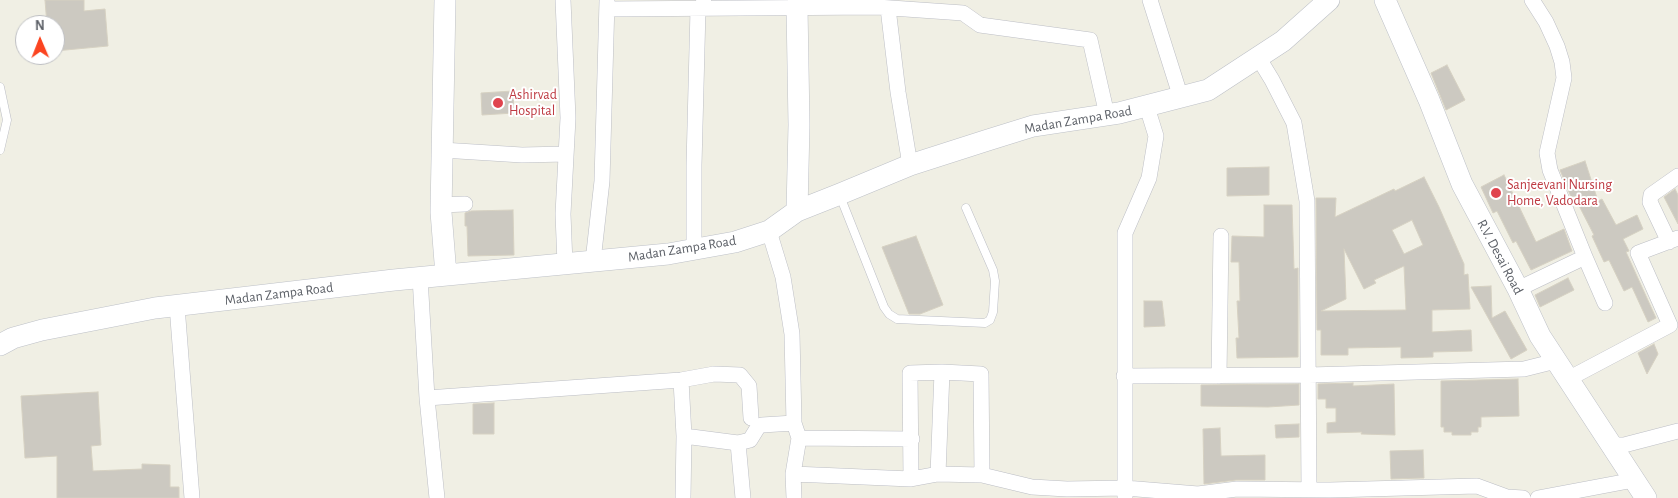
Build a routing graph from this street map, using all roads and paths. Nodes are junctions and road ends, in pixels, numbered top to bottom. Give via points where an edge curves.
1 (445, 0) edge
2 (563, 0) edge
3 (1150, 0) edge
4 (1329, 0) edge
5 (1385, 0) edge
6 (1532, 0) edge
7 (607, 4) edge
8 (798, 4) edge
9 (702, 5) edge
10 (880, 5) edge
11 (1258, 57) junction
12 (0, 87) edge
13 (1181, 98) junction
14 (1147, 107) junction
15 (1107, 115) junction
16 (0, 150) edge
17 (442, 150) junction
18 (566, 154) junction
19 (910, 165) junction
20 (1678, 176) edge
21 (840, 194) junction
22 (465, 204) dead end
23 (442, 205) junction
24 (966, 208) dead end
25 (797, 211) junction
26 (769, 231) junction
27 (1221, 236) dead end
28 (1674, 240) edge
29 (694, 250) junction
30 (1585, 257) junction
31 (593, 261) junction
32 (564, 264) junction
33 (446, 275) junction
34 (420, 278) junction
35 (1518, 289) junction
36 (1605, 303) dead end
37 (177, 306) junction
38 (42, 330) junction
39 (0, 344) edge
40 (0, 360) edge
41 (1556, 360) junction
42 (942, 372) junction
43 (1309, 375) junction
44 (1124, 376) junction
45 (1219, 376) junction
46 (1568, 379) junction
47 (680, 380) junction
48 (427, 398) junction
49 (751, 418) dead end
50 (794, 423) junction
51 (1678, 431) edge
52 (684, 436) junction
53 (799, 438) junction
54 (912, 439) junction
55 (738, 443) junction
56 (1611, 445) junction
57 (793, 474) junction
58 (938, 474) junction
59 (982, 475) junction
60 (911, 479) junction
61 (1634, 480) junction
62 (1309, 490) junction
63 (1032, 492) edge
64 (1477, 492) edge
65 (1125, 493) edge
66 (1433, 493) edge
67 (1330, 494) edge
68 (1198, 496) edge
69 (192, 498) edge
70 (437, 498) edge
71 (683, 498) edge
72 (743, 498) edge
73 (794, 498) edge
74 (1523, 498) edge
75 (1538, 498) edge
76 (1646, 498) edge

1 - 17 main road
2 - 18 street via 568,118
3 - 13 street
4 - 11 main road, Madan Zampa Road via 1283,41
5 - 35 main road, R.V. Desai Road via 1462,184
6 - 30 street via 1546,22 1562,62 1564,78 1547,153 1553,177
7 - 9 street
7 - 31 street via 602,181
8 - 9 street
8 - 10 street
8 - 25 main road
9 - 29 street via 694,165
10 - 15 street via 963,12 980,25 1090,40
10 - 19 street
11 - 13 main road, Madan Zampa Road via 1208,90
11 - 43 street via 1294,122 1306,193
12 - 16 lane via 7,120
13 - 14 main road, Madan Zampa Road
14 - 15 main road, Madan Zampa Road
14 - 44 street via 1156,136 1149,178 1125,233
15 - 19 main road, Madan Zampa Road via 1033,126
17 - 18 street
17 - 23 main road
18 - 32 street
19 - 21 main road, Madan Zampa Road
20 - 28 street via 1651,195 1650,202
21 - 24 lane via 884,307 897,320 985,323 990,320 995,281 993,270
21 - 25 main road, Madan Zampa Road
22 - 23 street
23 - 33 main road
25 - 26 main road, Madan Zampa Road
26 - 29 main road, Madan Zampa Road
26 - 50 street via 783,277 792,334
27 - 45 street
28 - 46 street via 1638,253 1670,325
29 - 31 main road, Madan Zampa Road
30 - 35 street
30 - 36 street
31 - 32 main road, Madan Zampa Road
32 - 33 main road, Madan Zampa Road
33 - 34 main road, Madan Zampa Road
34 - 37 main road, Madan Zampa Road
34 - 48 street
35 - 41 main road, R.V. Desai Road via 1540,336
37 - 38 main road, Madan Zampa Road
37 - 69 street
38 - 39 main road, Madan Zampa Road
38 - 40 main road, Madan Zampa Road
41 - 43 street via 1524,369
41 - 46 main road, R.V. Desai Road
42 - 54 street via 910,373
42 - 58 street
42 - 59 street via 981,374
43 - 45 street
43 - 62 street
44 - 45 street
44 - 65 street
46 - 56 main road, R.V. Desai Road
47 - 48 street
47 - 49 street via 714,374 740,375 749,386
47 - 52 street
48 - 70 street
50 - 53 street
50 - 55 street via 758,427 750,440
51 - 56 street via 1624,445
52 - 55 street
52 - 71 street
53 - 54 street
53 - 57 street
54 - 60 street
55 - 72 street
56 - 61 main road, R.V. Desai Road
57 - 60 street
57 - 73 street
58 - 59 street
58 - 60 street
59 - 63 street
61 - 75 street
61 - 76 main road, R.V. Desai Road
62 - 67 street
62 - 68 street via 1238,489
63 - 65 street via 1067,489
64 - 66 street
64 - 74 street
65 - 68 street
66 - 67 street

